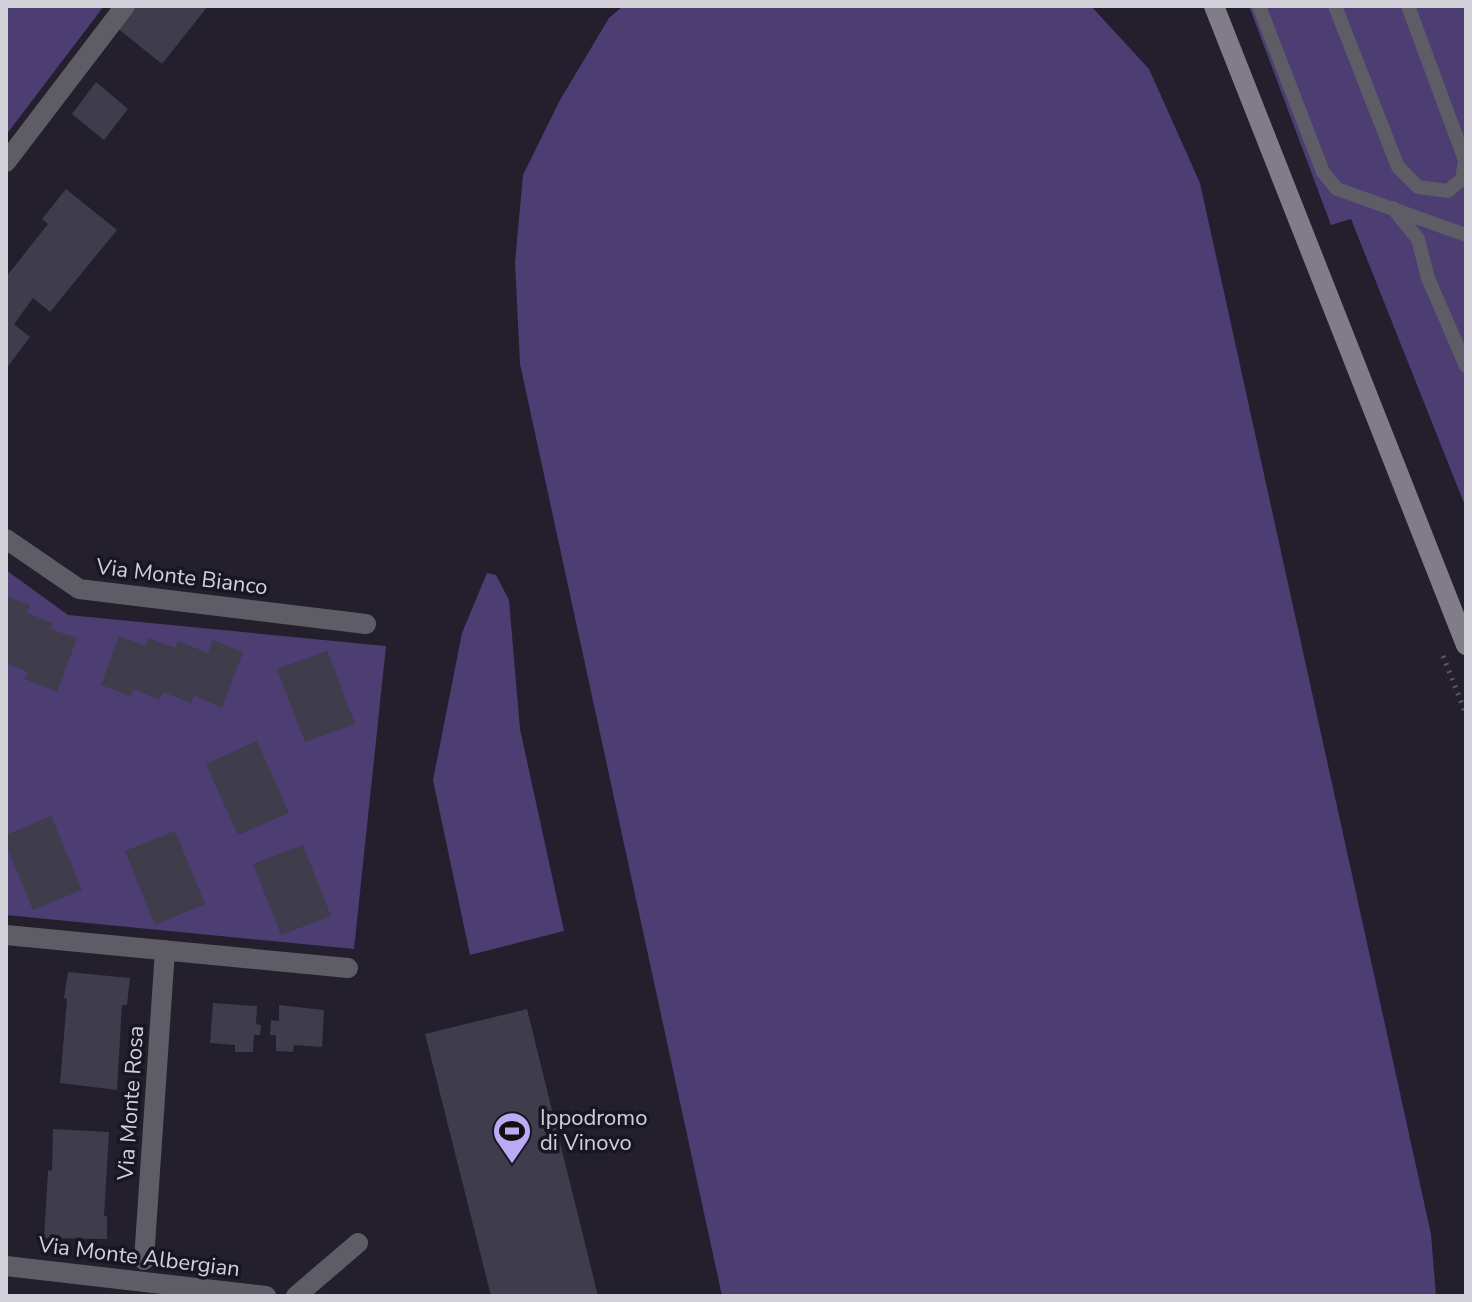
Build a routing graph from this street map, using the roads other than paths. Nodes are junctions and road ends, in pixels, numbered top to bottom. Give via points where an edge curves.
1 (125, 6) edge
2 (1214, 6) edge
3 (1259, 6) edge
4 (1335, 6) edge
5 (1408, 6) edge
6 (6, 162) edge
7 (1466, 169) edge
8 (1392, 208) junction
9 (1466, 235) edge
10 (1466, 366) edge
11 (6, 539) edge
12 (366, 624) dead end
13 (1466, 645) edge
14 (6, 935) edge
15 (165, 950) junction
16 (348, 968) dead end
17 (358, 1243) dead end
18 (144, 1260) dead end
19 (6, 1266) edge
20 (266, 1296) edge
21 (296, 1296) edge

1 - 6 street
2 - 13 main road
3 - 8 lane via 1323,172 1337,189
4 - 7 lane via 1398,167 1418,187 1435,191 1456,186
5 - 7 lane
8 - 9 lane
8 - 10 lane via 1418,239 1428,278
11 - 12 street, Via Monte Bianco via 79,589
14 - 15 street
15 - 16 street
15 - 18 street, Via Monte Rosa
17 - 21 street
19 - 20 street, Via Monte Albergian

